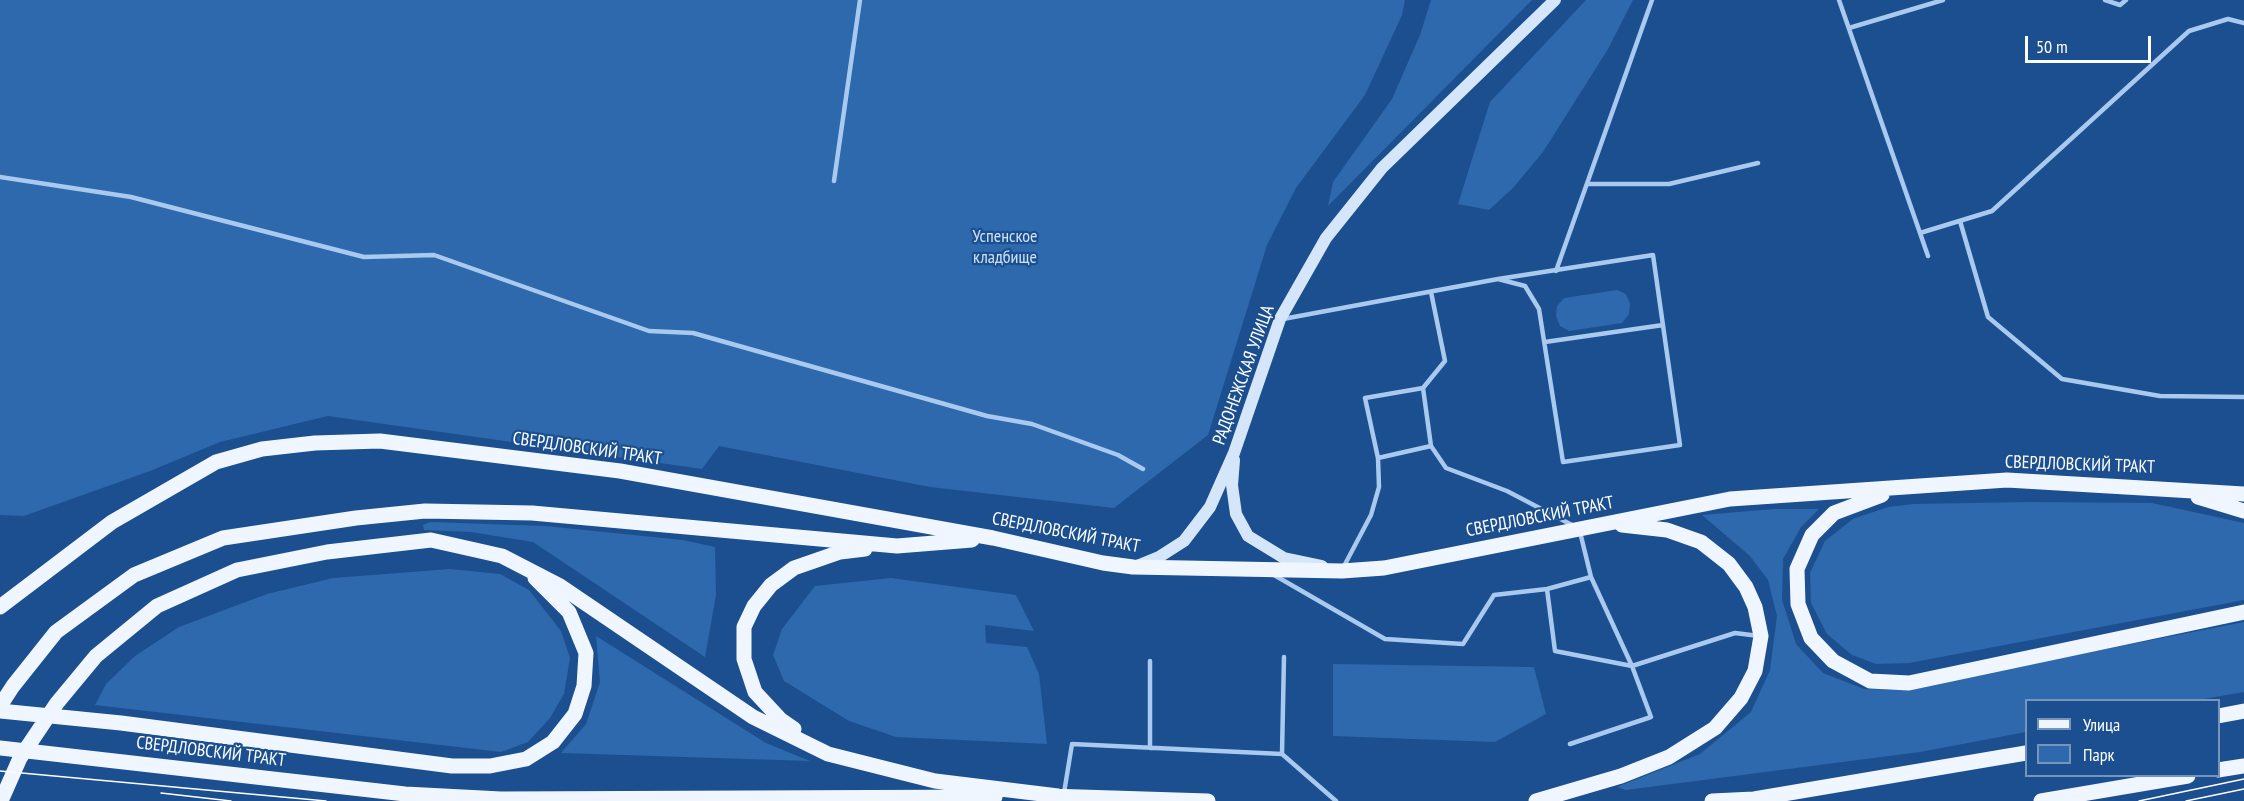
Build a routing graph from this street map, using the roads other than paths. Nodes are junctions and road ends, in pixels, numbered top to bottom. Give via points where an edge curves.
1 (860, 0) edge
2 (1555, 0) edge
3 (1652, 0) edge
4 (1839, 0) edge
5 (1943, 0) edge
6 (2105, 0) edge
7 (2126, 0) edge
8 (2244, 22) edge
9 (1849, 28) junction
10 (1758, 164) dead end
11 (0, 177) edge
12 (834, 181) dead end
13 (1587, 184) junction
14 (1960, 220) junction
15 (1920, 233) junction
16 (1928, 256) dead end
17 (1556, 271) junction
18 (1498, 279) junction
19 (1431, 292) junction
20 (1280, 319) junction
21 (1663, 325) junction
22 (1545, 342) junction
23 (1423, 388) junction
24 (2244, 397) edge
25 (1431, 446) junction
26 (1234, 453) junction
27 (1378, 458) junction
28 (1143, 470) dead end
29 (1896, 489) junction
30 (2171, 489) junction
31 (2244, 495) edge
32 (2244, 511) edge
33 (1604, 524) junction
34 (1579, 529) junction
35 (993, 538) junction
36 (897, 546) junction
37 (502, 556) junction
38 (1133, 567) junction
39 (1265, 570) junction
40 (1342, 571) junction
41 (1591, 577) junction
42 (1547, 589) junction
43 (0, 607) edge
44 (2244, 612) edge
45 (1761, 636) junction
46 (1284, 657) dead end
47 (1150, 661) dead end
48 (1632, 666) junction
49 (0, 706) edge
50 (0, 711) edge
51 (2244, 711) edge
52 (2220, 716) edge
53 (1569, 744) dead end
54 (0, 748) edge
55 (1150, 748) junction
56 (2025, 753) edge
57 (828, 754) junction
58 (1282, 754) junction
59 (2244, 766) edge
60 (2220, 770) edge
61 (2182, 777) edge
62 (1060, 796) junction
63 (1160, 800) edge
64 (1, 801) edge
65 (1208, 801) edge
66 (1336, 801) edge
67 (1536, 801) edge
68 (1712, 801) edge
69 (2041, 801) edge

1 - 12 lane
2 - 20 street, РАДОНЕЖСКАЯ УЛИЦА via 1383,168 1326,238
3 - 13 lane
4 - 9 lane
5 - 9 lane
6 - 7 lane via 2120,5
8 - 14 lane via 2228,18 2189,31 1992,211
9 - 15 lane
10 - 13 lane via 1669,184
11 - 28 lane via 131,197 364,257 434,255 649,331 693,333 987,416 1032,424 1118,455
13 - 17 lane
14 - 15 lane
14 - 24 lane via 1988,317 2062,379 2160,396
15 - 16 lane
17 - 18 lane
17 - 21 lane via 1653,255
18 - 19 lane
18 - 22 lane via 1525,286 1539,309
19 - 20 lane
19 - 23 lane via 1445,361
20 - 26 street, РАДОНЕЖСКАЯ УЛИЦА
21 - 22 lane
21 - 22 lane via 1680,445 1563,462
23 - 25 lane
23 - 27 lane via 1365,398
25 - 27 lane
25 - 34 lane via 1446,468 1507,491
26 - 38 street, РАДОНЕЖСКАЯ УЛИЦА via 1210,507 1184,542
26 - 40 street via 1232,485 1236,514 1248,536 1284,558
27 - 40 lane via 1379,487 1371,515
29 - 30 main road, СВЕРДЛОВСКИЙ ТРАКТ via 2020,479
29 - 33 main road, СВЕРДЛОВСКИЙ ТРАКТ via 1730,500
29 - 44 main road via 1834,513 1812,535 1797,569 1798,604 1811,638 1833,662 1870,681 1909,683
30 - 31 main road, СВЕРДЛОВСКИЙ ТРАКТ
30 - 32 main road
33 - 34 main road, СВЕРДЛОВСКИЙ ТРАКТ
33 - 45 main road via 1667,530 1701,542 1730,564 1746,587
34 - 40 main road, СВЕРДЛОВСКИЙ ТРАКТ via 1384,568
34 - 41 lane
35 - 36 main road
35 - 38 main road, СВЕРДЛОВСКИЙ ТРАКТ
35 - 43 main road, СВЕРДЛОВСКИЙ ТРАКТ via 620,471 380,441 315,443 262,449 216,462 112,522
36 - 49 main road via 531,513 425,511 223,538 134,575 56,632
36 - 57 main road via 840,552 794,568 771,585 744,627 744,659 756,692 781,720
37 - 50 main road, СВЕРДЛОВСКИЙ ТРАКТ via 538,580 569,612 586,653 584,686 575,714 553,741 526,759 490,766 452,766
37 - 57 main road via 561,586 753,717
37 - 64 main road via 430,540 327,552 237,570 157,606 96,656 57,703 20,758
38 - 39 main road, СВЕРДЛОВСКИЙ ТРАКТ
39 - 40 main road, СВЕРДЛОВСКИЙ ТРАКТ
39 - 42 lane via 1385,639 1462,644 1494,595
41 - 42 lane
41 - 48 lane
42 - 48 lane via 1555,651
45 - 48 lane via 1736,633
45 - 67 main road via 1755,671 1715,728 1669,757
46 - 58 lane
47 - 55 lane
48 - 53 lane via 1651,717
51 - 52 main road
54 - 62 main road, СВЕРДЛОВСКИЙ ТРАКТ via 405,794 501,799
55 - 58 lane
55 - 62 lane via 1072,744
56 - 68 main road via 1754,800
57 - 62 main road via 935,781
58 - 66 lane
59 - 60 main road
61 - 69 main road
62 - 63 main road, СВЕРДЛОВСКИЙ ТРАКТ
63 - 65 main road, СВЕРДЛОВСКИЙ ТРАКТ

